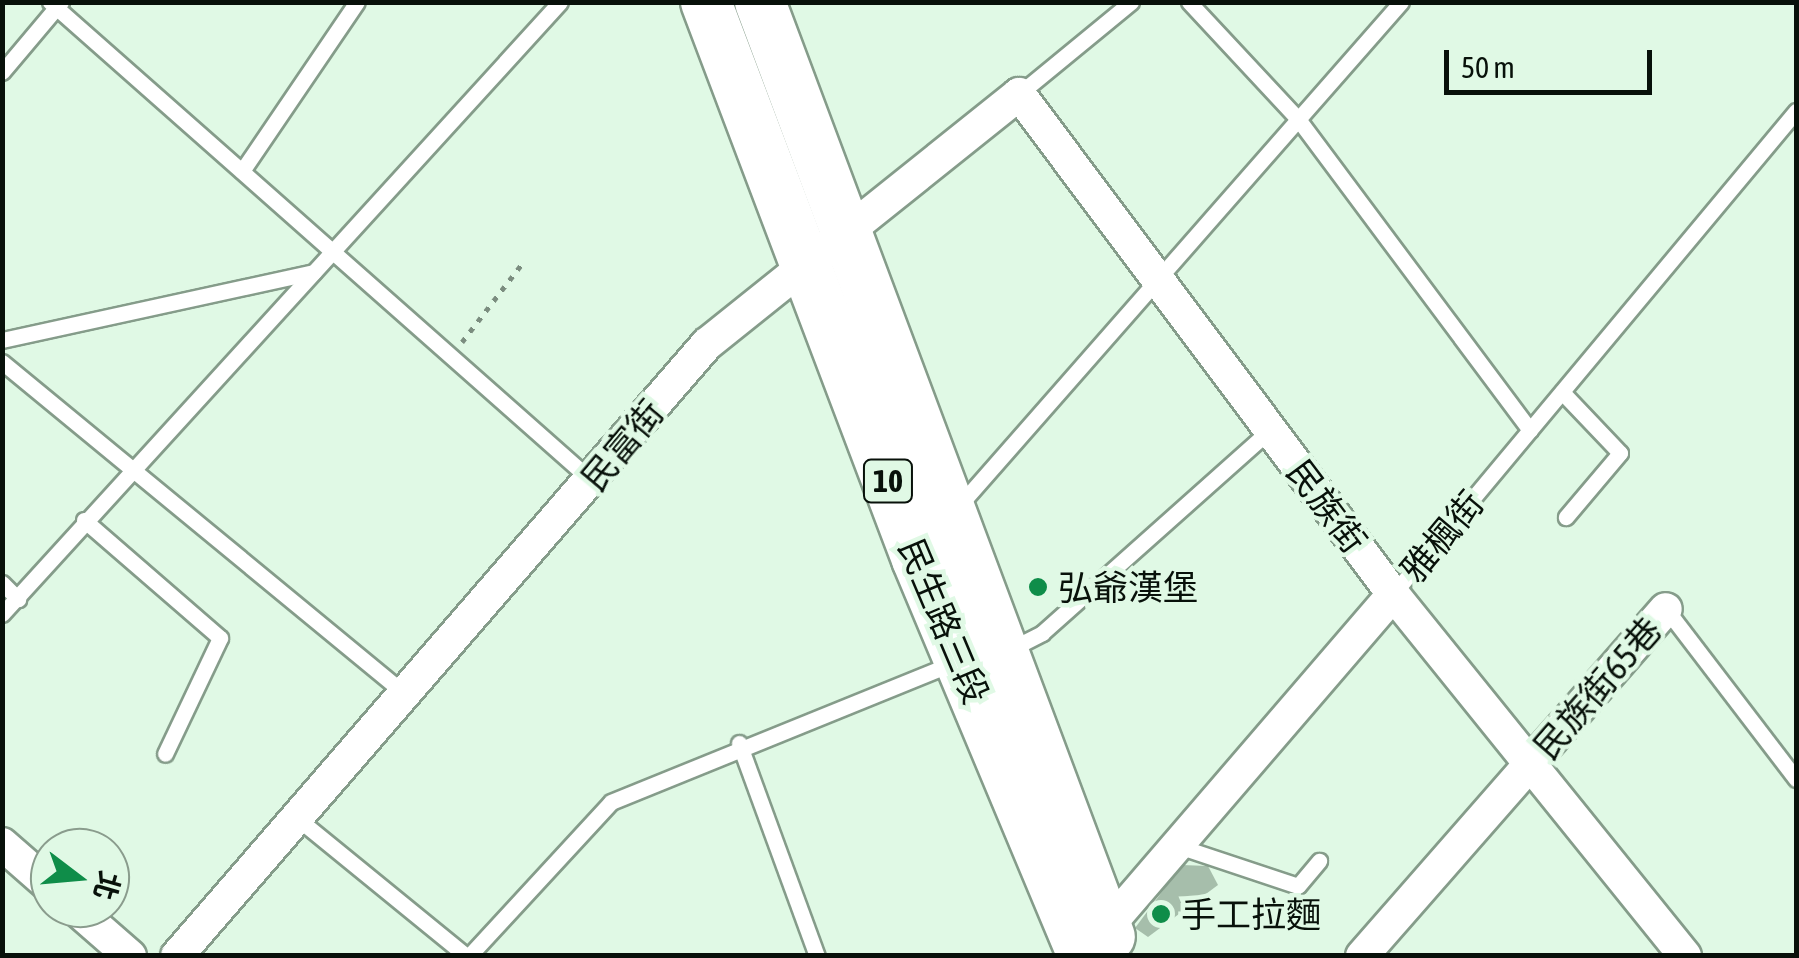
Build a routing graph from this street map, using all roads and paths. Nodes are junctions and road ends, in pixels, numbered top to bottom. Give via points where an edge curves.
1 (356, 2) edge
2 (560, 2) edge
3 (706, 2) edge
4 (760, 2) edge
5 (1131, 2) edge
6 (1188, 2) edge
7 (1400, 2) edge
8 (56, 4) edge
9 (2, 72) edge
10 (1018, 94) junction
11 (1796, 111) edge
12 (1298, 119) junction
13 (242, 171) junction
14 (848, 231) junction
15 (333, 252) junction
16 (805, 258) junction
17 (525, 260) dead end
18 (314, 272) junction
19 (1154, 277) junction
20 (2, 340) edge
21 (451, 356) junction
22 (2, 362) edge
23 (1562, 392) junction
24 (1270, 430) junction
25 (1530, 430) junction
26 (129, 468) junction
27 (592, 481) junction
28 (1566, 517) dead end
29 (84, 520) junction
30 (934, 537) junction
31 (2, 583) edge
32 (1393, 594) junction
33 (18, 599) junction
34 (1666, 609) joint
35 (2, 614) edge
36 (984, 656) junction
37 (407, 695) junction
38 (739, 744) junction
39 (165, 754) dead end
40 (1528, 767) junction
41 (1796, 778) edge
42 (296, 818) junction
43 (2, 844) edge
44 (1181, 847) junction
45 (1319, 861) dead end
46 (30, 868) edge
47 (98, 928) edge
48 (1094, 950) edge
49 (1362, 954) edge
50 (130, 956) edge
51 (177, 956) edge
52 (467, 956) edge
53 (817, 956) edge
54 (1684, 956) edge

1 - 13 lane
2 - 15 lane
3 - 16 main road, 民生路三段 / 10
4 - 14 main road, 民生路三段 / 10
5 - 10 lane, 民富街
6 - 12 lane
7 - 12 lane
8 - 9 lane
8 - 13 lane
10 - 14 street, 民富街
10 - 19 street, 民族街
11 - 23 lane, 雅楓街
12 - 19 lane
12 - 25 lane
13 - 15 lane
14 - 16 street, 民富街
14 - 30 main road, 民生路三段 / 10
15 - 18 lane
15 - 21 lane
16 - 27 street, 民富街 via 708,344
16 - 30 main road, 民生路三段 / 10
17 - 21 path
18 - 20 lane
18 - 26 lane
19 - 24 street, 民族街
19 - 30 lane
21 - 27 lane
22 - 26 lane
23 - 25 lane, 雅楓街
23 - 28 lane via 1620,453
24 - 32 street, 民族街
24 - 36 lane via 1042,633
25 - 32 lane, 雅楓街
26 - 29 lane
26 - 37 lane
27 - 37 street, 民富街
29 - 33 lane
29 - 39 lane via 220,638
30 - 36 main road, 民生路三段 / 10
31 - 33 lane
32 - 40 street, 民族街
32 - 44 street, 雅楓街
33 - 35 lane
34 - 40 street, 民族街65巷
34 - 41 lane
36 - 38 lane
36 - 48 main road, 民生路三段 / 10
37 - 42 street, 民富街
38 - 52 lane via 611,802
38 - 53 lane
40 - 49 street, 民族街65巷
40 - 54 street, 民族街
42 - 51 street, 民富街
42 - 52 lane
43 - 46 street
44 - 45 lane via 1298,886
44 - 48 street, 雅楓街
47 - 50 street

